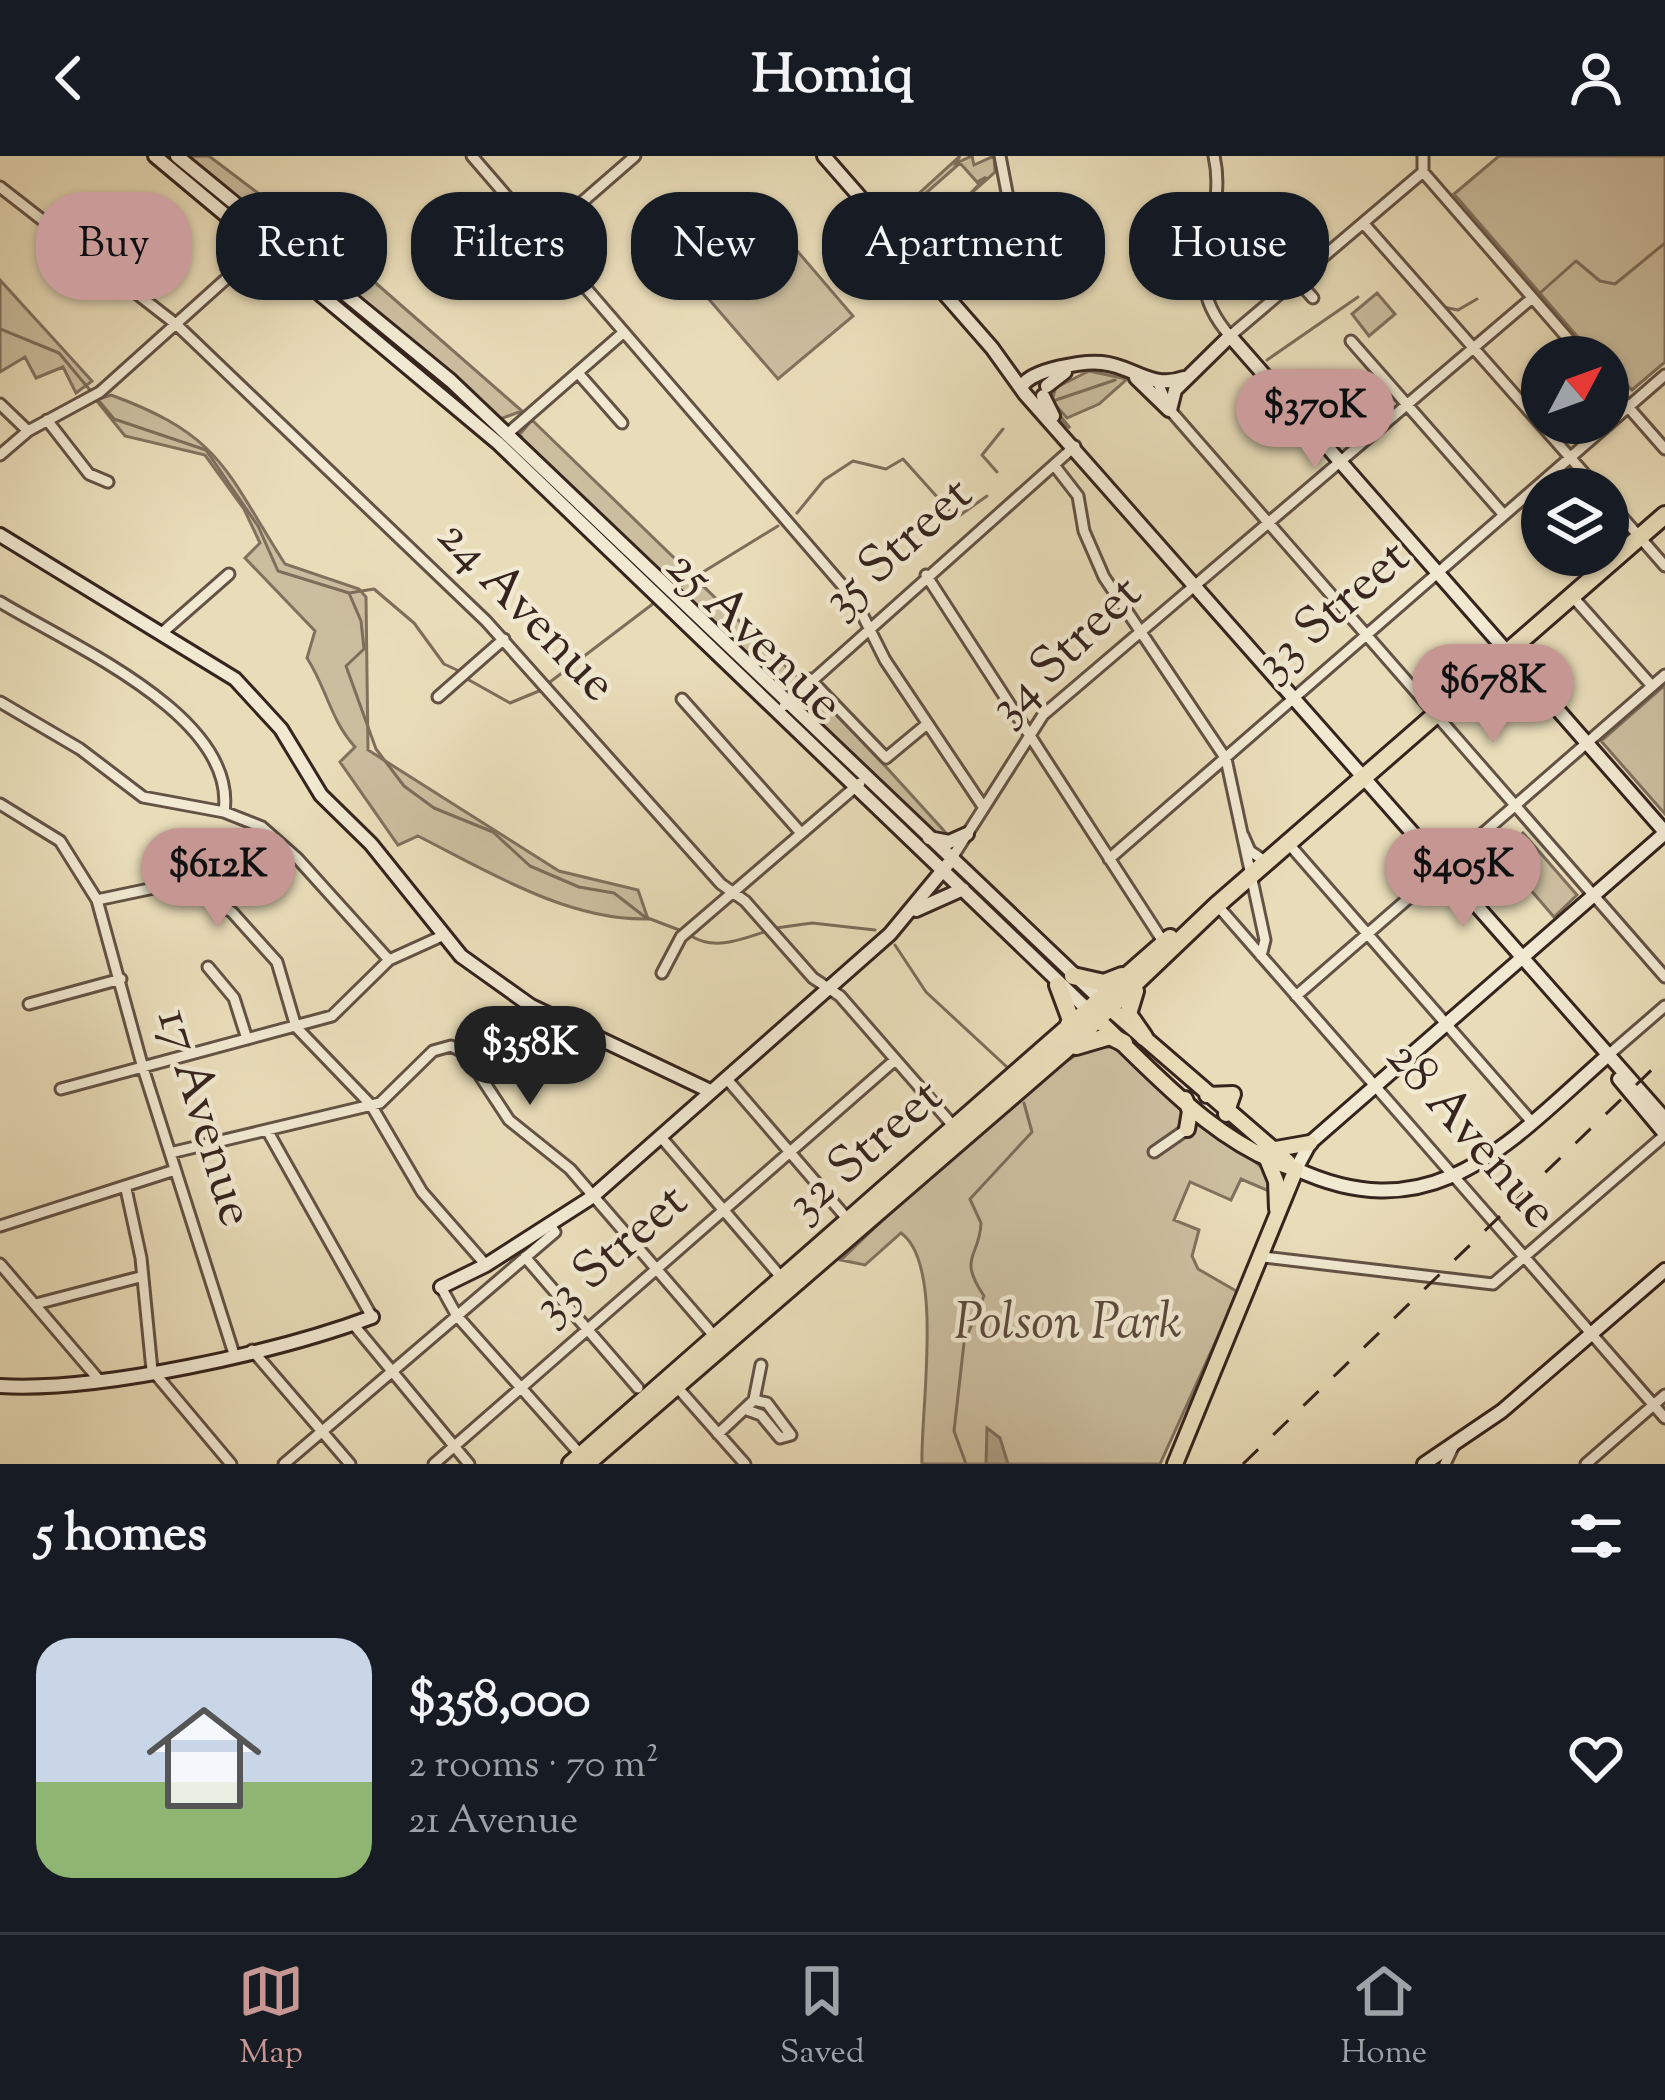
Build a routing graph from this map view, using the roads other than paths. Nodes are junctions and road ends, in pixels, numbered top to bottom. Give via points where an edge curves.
1 (155, 156) edge
2 (176, 156) edge
3 (472, 156) edge
4 (635, 156) edge
5 (824, 156) edge
6 (1000, 156) edge
7 (1214, 156) edge
8 (1423, 156) edge
9 (1423, 172) junction
10 (0, 187) edge
11 (216, 192) edge
12 (503, 192) edge
13 (594, 192) edge
14 (1007, 192) edge
15 (216, 201) edge
16 (1364, 224) junction
17 (1329, 254) edge
18 (216, 289) edge
19 (1532, 298) junction
20 (340, 300) edge
21 (596, 300) edge
22 (1275, 300) edge
23 (177, 325) junction
24 (624, 332) junction
25 (1230, 336) junction
26 (1565, 336) edge
27 (1351, 341) dead end
28 (1474, 347) junction
29 (578, 373) junction
30 (1132, 373) junction
31 (1665, 376) edge
32 (1186, 377) junction
33 (1158, 383) junction
34 (1035, 386) junction
35 (0, 404) edge
36 (1407, 405) junction
37 (1629, 406) edge
38 (1629, 408) edge
39 (1170, 410) junction
40 (47, 420) junction
41 (622, 423) dead end
42 (28, 431) junction
43 (503, 439) junction
44 (1586, 444) edge
45 (1075, 446) junction
46 (1665, 449) edge
47 (0, 455) edge
48 (1570, 458) junction
49 (1341, 463) junction
50 (1054, 465) junction
51 (1579, 468) edge
52 (108, 482) dead end
53 (1504, 515) junction
54 (1665, 515) edge
55 (1270, 524) junction
56 (1629, 525) edge
57 (0, 535) edge
58 (1640, 537) junction
59 (1665, 566) edge
60 (1438, 573) junction
61 (230, 574) dead end
62 (926, 575) junction
63 (1197, 587) junction
64 (1572, 596) junction
65 (0, 602) edge
66 (871, 627) junction
67 (1142, 629) junction
68 (163, 632) junction
69 (1366, 634) junction
70 (504, 639) junction
71 (1508, 652) junction
72 (1665, 675) edge
73 (810, 680) junction
74 (1652, 686) junction
75 (438, 697) dead end
76 (682, 699) dead end
77 (1293, 699) junction
78 (0, 702) edge
79 (781, 708) junction
80 (1436, 716) junction
81 (927, 724) junction
82 (1027, 735) junction
83 (1587, 743) junction
84 (1226, 758) junction
85 (1205, 776) junction
86 (1363, 779) junction
87 (1231, 782) junction
88 (859, 784) junction
89 (0, 804) edge
90 (982, 805) junction
91 (1515, 806) junction
92 (224, 812) junction
93 (1241, 830) junction
94 (801, 833) junction
95 (1665, 833) edge
96 (967, 834) junction
97 (922, 835) junction
98 (1288, 843) junction
99 (1108, 859) junction
100 (1266, 862) junction
101 (946, 866) junction
102 (1441, 869) junction
103 (1251, 876) junction
104 (963, 889) junction
105 (733, 893) junction
106 (1594, 896) junction
107 (98, 900) junction
108 (1217, 905) junction
109 (905, 917) junction
110 (1367, 934) junction
111 (442, 936) junction
112 (1164, 943) junction
113 (1261, 956) junction
114 (1520, 959) junction
115 (388, 960) junction
116 (208, 968) dead end
117 (662, 973) dead end
118 (1138, 975) junction
119 (1665, 977) edge
120 (121, 979) junction
121 (1066, 981) junction
122 (830, 989) junction
123 (1296, 996) junction
124 (29, 1004) dead end
125 (1665, 1006) edge
126 (1100, 1010) junction
127 (1447, 1024) junction
128 (296, 1027) junction
129 (1144, 1037) junction
130 (247, 1039) junction
131 (1065, 1042) junction
132 (1124, 1043) junction
133 (1606, 1058) junction
134 (896, 1060) junction
135 (143, 1068) junction
136 (1156, 1072) junction
137 (1588, 1073) junction
138 (1615, 1074) junction
139 (726, 1078) junction
140 (1375, 1086) junction
141 (61, 1089) dead end
142 (710, 1091) junction
143 (1185, 1099) junction
144 (370, 1105) junction
145 (1229, 1115) junction
146 (1665, 1119) edge
147 (1531, 1121) junction
148 (1214, 1125) junction
149 (956, 1129) junction
150 (267, 1130) junction
151 (1186, 1130) junction
152 (1665, 1134) edge
153 (660, 1136) junction
154 (1310, 1143) junction
155 (1154, 1152) dead end
156 (170, 1153) junction
157 (790, 1153) junction
158 (1269, 1154) junction
159 (1296, 1169) junction
160 (175, 1170) junction
161 (1456, 1178) junction
162 (126, 1189) junction
163 (592, 1196) junction
164 (724, 1210) junction
165 (1276, 1220) junction
166 (550, 1225) junction
167 (0, 1226) edge
168 (854, 1226) junction
169 (525, 1257) junction
170 (1264, 1257) junction
171 (1524, 1258) junction
172 (0, 1264) edge
173 (486, 1265) junction
174 (657, 1269) junction
175 (1665, 1270) edge
176 (140, 1277) junction
177 (783, 1280) junction
178 (441, 1287) joint
179 (36, 1304) junction
180 (457, 1316) junction
181 (372, 1317) joint
182 (352, 1324) junction
183 (588, 1329) junction
184 (1590, 1333) junction
185 (716, 1338) junction
186 (252, 1350) junction
187 (234, 1354) junction
188 (761, 1365) dead end
189 (152, 1370) junction
190 (389, 1373) junction
191 (100, 1381) junction
192 (673, 1383) junction
193 (0, 1386) edge
194 (521, 1388) junction
195 (638, 1388) dead end
196 (1665, 1395) edge
197 (1653, 1405) junction
198 (1665, 1418) edge
199 (322, 1431) junction
200 (718, 1434) junction
201 (1456, 1443) junction
202 (454, 1447) junction
203 (741, 1460) edge
204 (581, 1461) edge
205 (231, 1464) edge
206 (284, 1464) edge
207 (350, 1464) edge
208 (434, 1464) edge
209 (469, 1464) edge
210 (727, 1464) edge
211 (1175, 1464) edge
212 (1424, 1464) edge
213 (1445, 1464) edge
214 (1586, 1464) edge

1 - 15 street, 25 Avenue
2 - 11 street, 25 Avenue
3 - 12 street
4 - 13 street
5 - 34 street
6 - 14 street
7 - 25 street via 1220,191 1200,274 1211,311
8 - 9 street
9 - 16 street
9 - 19 street
10 - 23 street, 24 Avenue
16 - 17 street
16 - 28 street
18 - 23 street
19 - 26 street
19 - 28 street, 34 Street
20 - 43 street, 25 Avenue
21 - 24 street
22 - 25 street
23 - 40 street via 100,392
23 - 70 street, 24 Avenue
24 - 29 street
24 - 66 street
25 - 32 street
25 - 49 street
27 - 36 street
28 - 36 street, 34 Street
28 - 48 street
29 - 41 street
29 - 43 street
30 - 33 street
30 - 34 street via 1104,363
30 - 39 street
31 - 37 street, 33 Street
32 - 33 street
32 - 39 street via 1170,395
33 - 39 street
34 - 45 street
35 - 42 street
36 - 49 street, 34 Street
36 - 53 street
38 - 46 street
39 - 55 street
40 - 42 street
40 - 52 street via 88,474
42 - 47 street
43 - 79 street, 25 Avenue
44 - 48 street, 33 Street
45 - 50 street, 35 Street
45 - 63 street
48 - 51 street
48 - 53 street, 33 Street
49 - 55 street, 34 Street
49 - 60 street
50 - 62 street, 35 Street
50 - 67 street via 1078,496 1104,577
53 - 60 street, 33 Street
54 - 58 highway, 32 Street
55 - 63 street, 34 Street
55 - 69 street
56 - 58 street
57 - 68 street
58 - 59 street
58 - 64 highway, 32 Street
60 - 69 street, 33 Street
60 - 71 street
61 - 68 street
62 - 66 street, 35 Street
62 - 82 street
63 - 67 street, 34 Street
63 - 77 street
64 - 71 highway, 32 Street
64 - 74 street
65 - 92 street via 193,724 223,776
66 - 73 street, 35 Street
66 - 81 street
67 - 82 street, 34 Street
67 - 84 street
68 - 111 street via 258,700 321,795 371,844
69 - 77 street, 33 Street
69 - 80 street
70 - 75 street
70 - 105 street, 24 Avenue
71 - 80 highway, 32 Street
71 - 83 street
72 - 74 street
73 - 79 street, 35 Street
73 - 81 street via 886,758
74 - 83 street
76 - 94 street
77 - 84 street, 33 Street
77 - 86 street
78 - 92 street via 143,796
79 - 88 street, 25 Avenue
80 - 86 highway, 32 Street
80 - 91 street
81 - 90 street
82 - 90 street, 34 Street
82 - 99 street
83 - 91 street
83 - 95 street
84 - 85 street, 33 Street
84 - 87 street
85 - 87 street
85 - 99 street, 33 Street
86 - 98 highway, 32 Street
86 - 102 street
87 - 93 street
88 - 94 street
88 - 97 street, 25 Avenue
88 - 101 street, 25 Avenue
89 - 107 street, 17 Avenue via 60,841
90 - 96 street, 34 Street
91 - 102 street
91 - 106 street
92 - 115 street via 262,827 298,858
93 - 100 street
93 - 103 street
94 - 105 street
95 - 106 street
96 - 97 street via 946,842
96 - 101 street, 34 Street
97 - 101 street, 25 Avenue
98 - 100 highway, 32 Street
98 - 110 street
99 - 112 street
100 - 103 highway, 32 Street
101 - 104 street, 25 Avenue
101 - 109 street, 34 Street
101 - 121 street, 25 Avenue
102 - 110 street
102 - 114 street
103 - 108 highway, 32 Street
103 - 113 street
104 - 109 street
104 - 121 street, 25 Avenue
105 - 117 street via 681,938
105 - 122 street, 24 Avenue
106 - 114 street
106 - 119 street
107 - 120 street, 17 Avenue
107 - 128 street via 154,887 218,900 277,962
108 - 112 highway, 32 Street
108 - 113 street, 28 Avenue
108 - 118 highway, 32 Street
109 - 122 street, 34 Street
110 - 123 street
110 - 127 street
111 - 115 street
111 - 142 street via 526,1003
112 - 118 highway, 32 Street
113 - 123 street, 28 Avenue
114 - 127 street
114 - 133 street
115 - 128 street via 332,1016
116 - 130 street via 234,998
118 - 121 highway
118 - 126 highway, 32 Street
118 - 129 highway via 1128,1010
120 - 124 street
120 - 135 street, 17 Avenue
121 - 126 street, 25 Avenue
121 - 131 highway
122 - 134 street, 24 Avenue
122 - 139 street, 34 Street
123 - 140 street, 28 Avenue
125 - 133 street
126 - 129 main road, 25 Avenue
126 - 131 highway, 32 Street
126 - 132 main road, 25 Avenue
127 - 140 street
127 - 147 street
128 - 130 street
128 - 144 street
129 - 145 main road, 25 Avenue
130 - 135 street
131 - 132 highway via 1110,1036
131 - 149 highway, 32 Street
131 - 168 highway, 32 Street
132 - 136 main road, 25 Avenue
133 - 137 street
133 - 138 street
133 - 146 street
134 - 149 street, 24 Avenue
134 - 157 street, 33 Street
135 - 141 street
135 - 156 street, 17 Avenue
136 - 143 main road, 25 Avenue
136 - 145 main road
137 - 138 street via 1602,1067
137 - 147 street
138 - 152 street
139 - 142 street, 34 Street
139 - 157 street
140 - 154 street
140 - 161 street, 28 Avenue
142 - 153 street, 34 Street
143 - 148 main road, 25 Avenue
143 - 151 main road
144 - 150 street
144 - 163 street via 395,1093 433,1051 451,1046 466,1053 509,1120
144 - 173 street via 422,1192
145 - 158 main road, 25 Avenue
147 - 161 street
148 - 151 main road
148 - 158 main road, 25 Avenue
149 - 168 highway, 32 Street
150 - 156 street
150 - 181 street
151 - 155 street
152 - 171 street
153 - 163 street, 34 Street
153 - 164 street
154 - 158 main road
154 - 159 street
156 - 160 street, 17 Avenue
157 - 164 street, 33 Street
157 - 168 street
158 - 159 main road, 25 Avenue
158 - 165 main road
159 - 161 street, 25 Avenue via 1362,1190
159 - 165 main road
160 - 162 street
160 - 187 street, 17 Avenue
161 - 171 street, 28 Avenue
162 - 167 street
162 - 176 street
163 - 166 street, 34 Street
163 - 174 street
164 - 174 street, 33 Street
164 - 177 street
165 - 170 main road
166 - 169 street via 555,1232
166 - 173 street, 34 Street
168 - 177 highway, 32 Street
168 - 192 highway, 32 Street
169 - 180 street
169 - 183 street
170 - 171 street via 1493,1284
170 - 211 main road
171 - 184 street, 28 Avenue
172 - 179 street
173 - 178 street, 34 Street
174 - 183 street, 33 Street
174 - 185 street
175 - 184 street
176 - 179 street
176 - 189 street
177 - 185 highway, 32 Street
178 - 180 street
179 - 191 street
180 - 190 street
180 - 194 street
181 - 182 street
182 - 186 street
182 - 190 street
183 - 194 street, 33 Street
183 - 195 street
184 - 197 street, 28 Avenue
184 - 201 street
185 - 192 highway, 32 Street
186 - 187 street
186 - 199 street
187 - 189 street
188 - 200 street via 750,1405
189 - 191 street
189 - 205 street
190 - 199 street
190 - 202 street
191 - 193 street
192 - 200 street
192 - 204 highway, 32 Street
194 - 202 street, 33 Street
194 - 204 street
196 - 197 street
197 - 198 street, 28 Avenue
197 - 214 street
199 - 206 street
199 - 207 street
200 - 203 street
201 - 212 street
201 - 213 street
202 - 208 street, 33 Street
202 - 209 street
203 - 210 street

